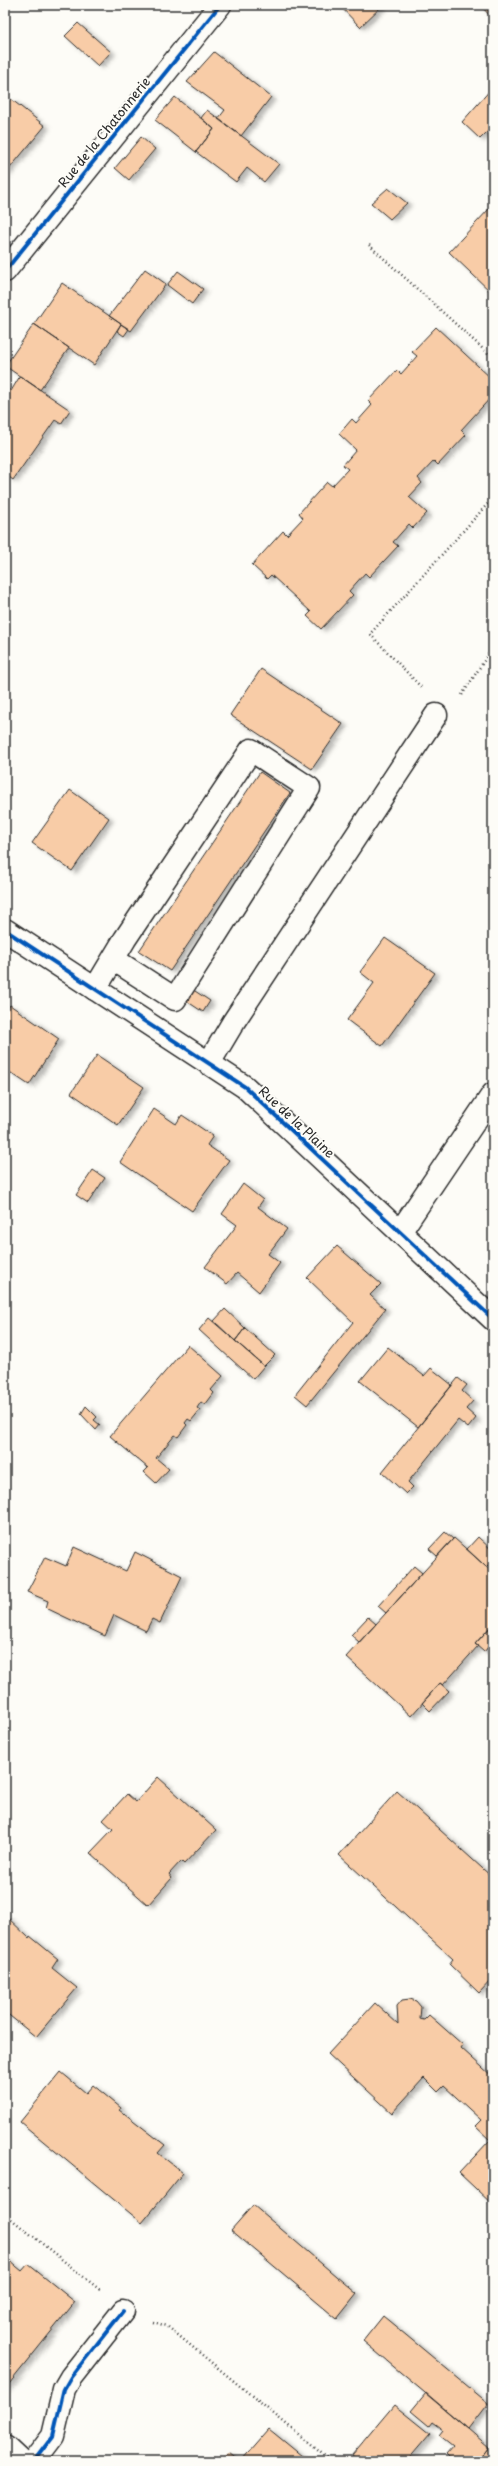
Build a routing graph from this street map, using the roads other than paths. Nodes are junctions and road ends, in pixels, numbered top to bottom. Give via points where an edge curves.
1 (220, 5) edge
2 (5, 271) edge
3 (436, 715) road end
4 (5, 930) edge
5 (113, 959) junction
6 (95, 989) junction
7 (209, 1063) junction
8 (493, 1094) edge
9 (400, 1232) junction
10 (493, 1319) edge
11 (123, 2311) road end
12 (5, 2447) edge
13 (20, 2461) edge
14 (34, 2461) edge

1 - 2 street, Rue de la Chatonnerie
3 - 7 street via 234,1021
4 - 6 street, Rue de la Plaine
5 - 5 street via 251,750 309,788 175,999
5 - 6 street
6 - 7 street, Rue de la Plaine
7 - 9 street, Rue de la Plaine via 245,1087
8 - 9 street
9 - 10 street, Rue de la Plaine
11 - 14 street via 71,2377 64,2389 53,2436
12 - 13 street

